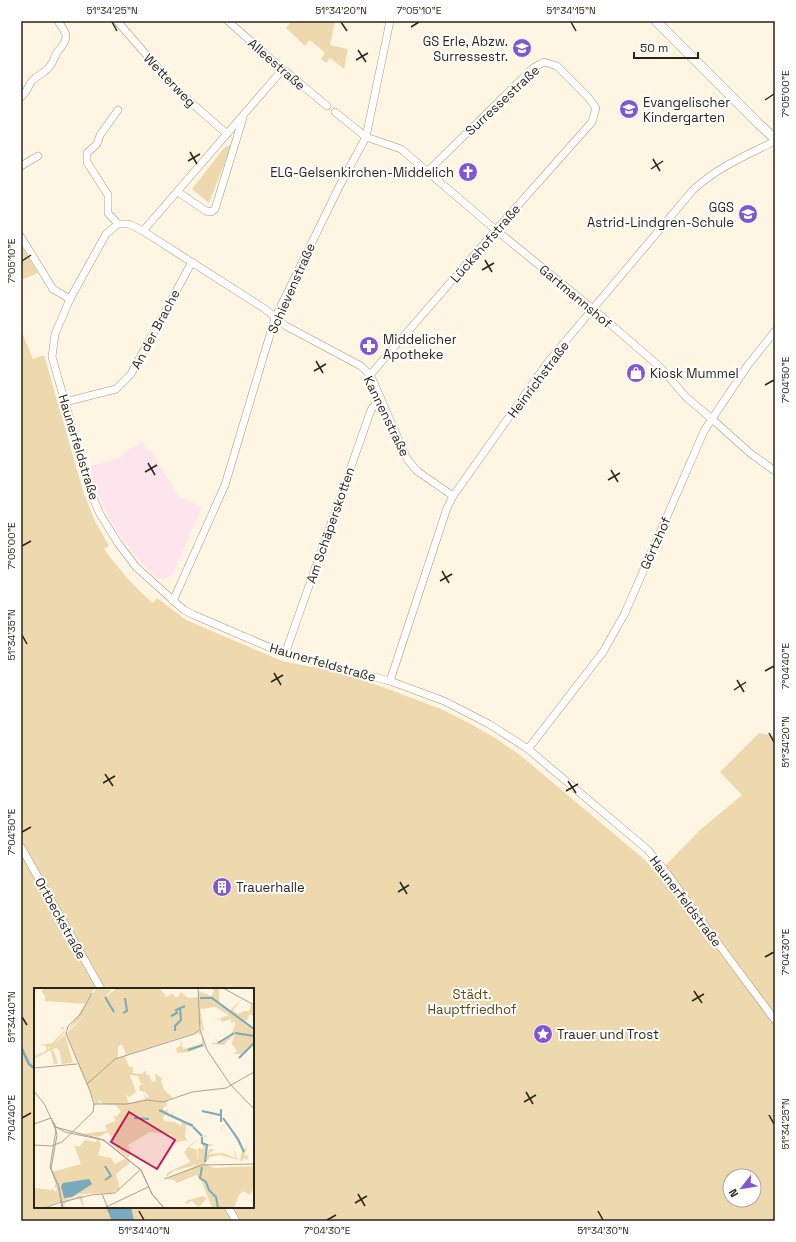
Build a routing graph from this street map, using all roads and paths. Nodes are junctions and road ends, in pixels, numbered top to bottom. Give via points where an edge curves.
1 (58, 21) edge
2 (116, 21) edge
3 (228, 21) edge
4 (390, 21) edge
5 (656, 21) edge
6 (282, 69) junction
7 (21, 97) edge
8 (327, 106) dead end
9 (596, 108) joint
10 (118, 110) dead end
11 (335, 112) dead end
12 (244, 114) junction
13 (227, 134) junction
14 (366, 137) junction
15 (775, 140) edge
16 (38, 156) dead end
17 (21, 166) edge
18 (427, 172) junction
19 (178, 192) junction
20 (118, 224) junction
21 (496, 230) junction
22 (144, 231) junction
23 (21, 237) edge
24 (192, 262) junction
25 (70, 299) junction
26 (593, 309) junction
27 (275, 318) junction
28 (775, 331) edge
29 (370, 375) junction
30 (380, 398) junction
31 (65, 402) junction
32 (712, 419) junction
33 (775, 471) edge
34 (454, 496) junction
35 (173, 601) junction
36 (285, 654) junction
37 (390, 681) junction
38 (528, 749) junction
39 (21, 847) edge
40 (100, 988) edge
41 (775, 1020) edge
42 (229, 1208) edge
43 (236, 1221) edge

1 - 7 street via 66,32 63,46 58,50 50,67 32,80
2 - 13 street, Wetterweg via 178,91
3 - 6 street, Alleestraße
4 - 14 street, Schievenstraße
5 - 15 street
6 - 8 street, Alleestraße
6 - 12 street
9 - 18 street, Surressestraße via 557,66 544,62 533,68
9 - 21 street, Lückshofstraße via 592,122
10 - 20 street via 100,135 97,144 87,153 87,162 108,195 108,213
11 - 14 street
12 - 13 street
12 - 19 street via 215,209 211,212 206,211
13 - 19 street
14 - 18 street, Gartmannshof via 401,150
14 - 27 street, Schievenstraße
15 - 26 street, Heinrichstraße via 725,165 697,186
16 - 17 street
18 - 21 street, Gartmannshof
19 - 22 street
20 - 22 street via 129,224
20 - 25 street, Haunerfeldstraße via 106,234
21 - 26 street, Gartmannshof
21 - 29 street, Lückshofstraße
22 - 24 street
23 - 25 street via 53,289
24 - 27 street
24 - 31 street, An der Brache via 131,374 116,389
25 - 31 street, Haunerfeldstraße via 55,334 52,357
26 - 32 street, Gartmannshof via 660,367 686,397
26 - 34 street, Heinrichstraße via 548,362
27 - 29 street, Kannenstraße via 361,366
27 - 35 street, Schievenstraße via 225,485
28 - 32 street, Görtzhof via 748,365
29 - 30 street, Kannenstraße
30 - 34 street, Kannenstraße via 407,459 417,472
30 - 36 street, Am Schäperskotten via 371,410
31 - 35 street, Haunerfeldstraße via 91,493 100,514 136,567
32 - 33 street, Gartmannshof via 750,453
32 - 38 street, Görtzhof via 704,431 625,613 603,652
34 - 37 street, Heinrichstraße via 447,508
35 - 36 street, Haunerfeldstraße via 194,615
36 - 37 street, Haunerfeldstraße
37 - 38 street, Haunerfeldstraße via 444,701 489,724
38 - 41 street, Haunerfeldstraße via 648,850
39 - 40 street, Ortbeckstraße
42 - 43 street

